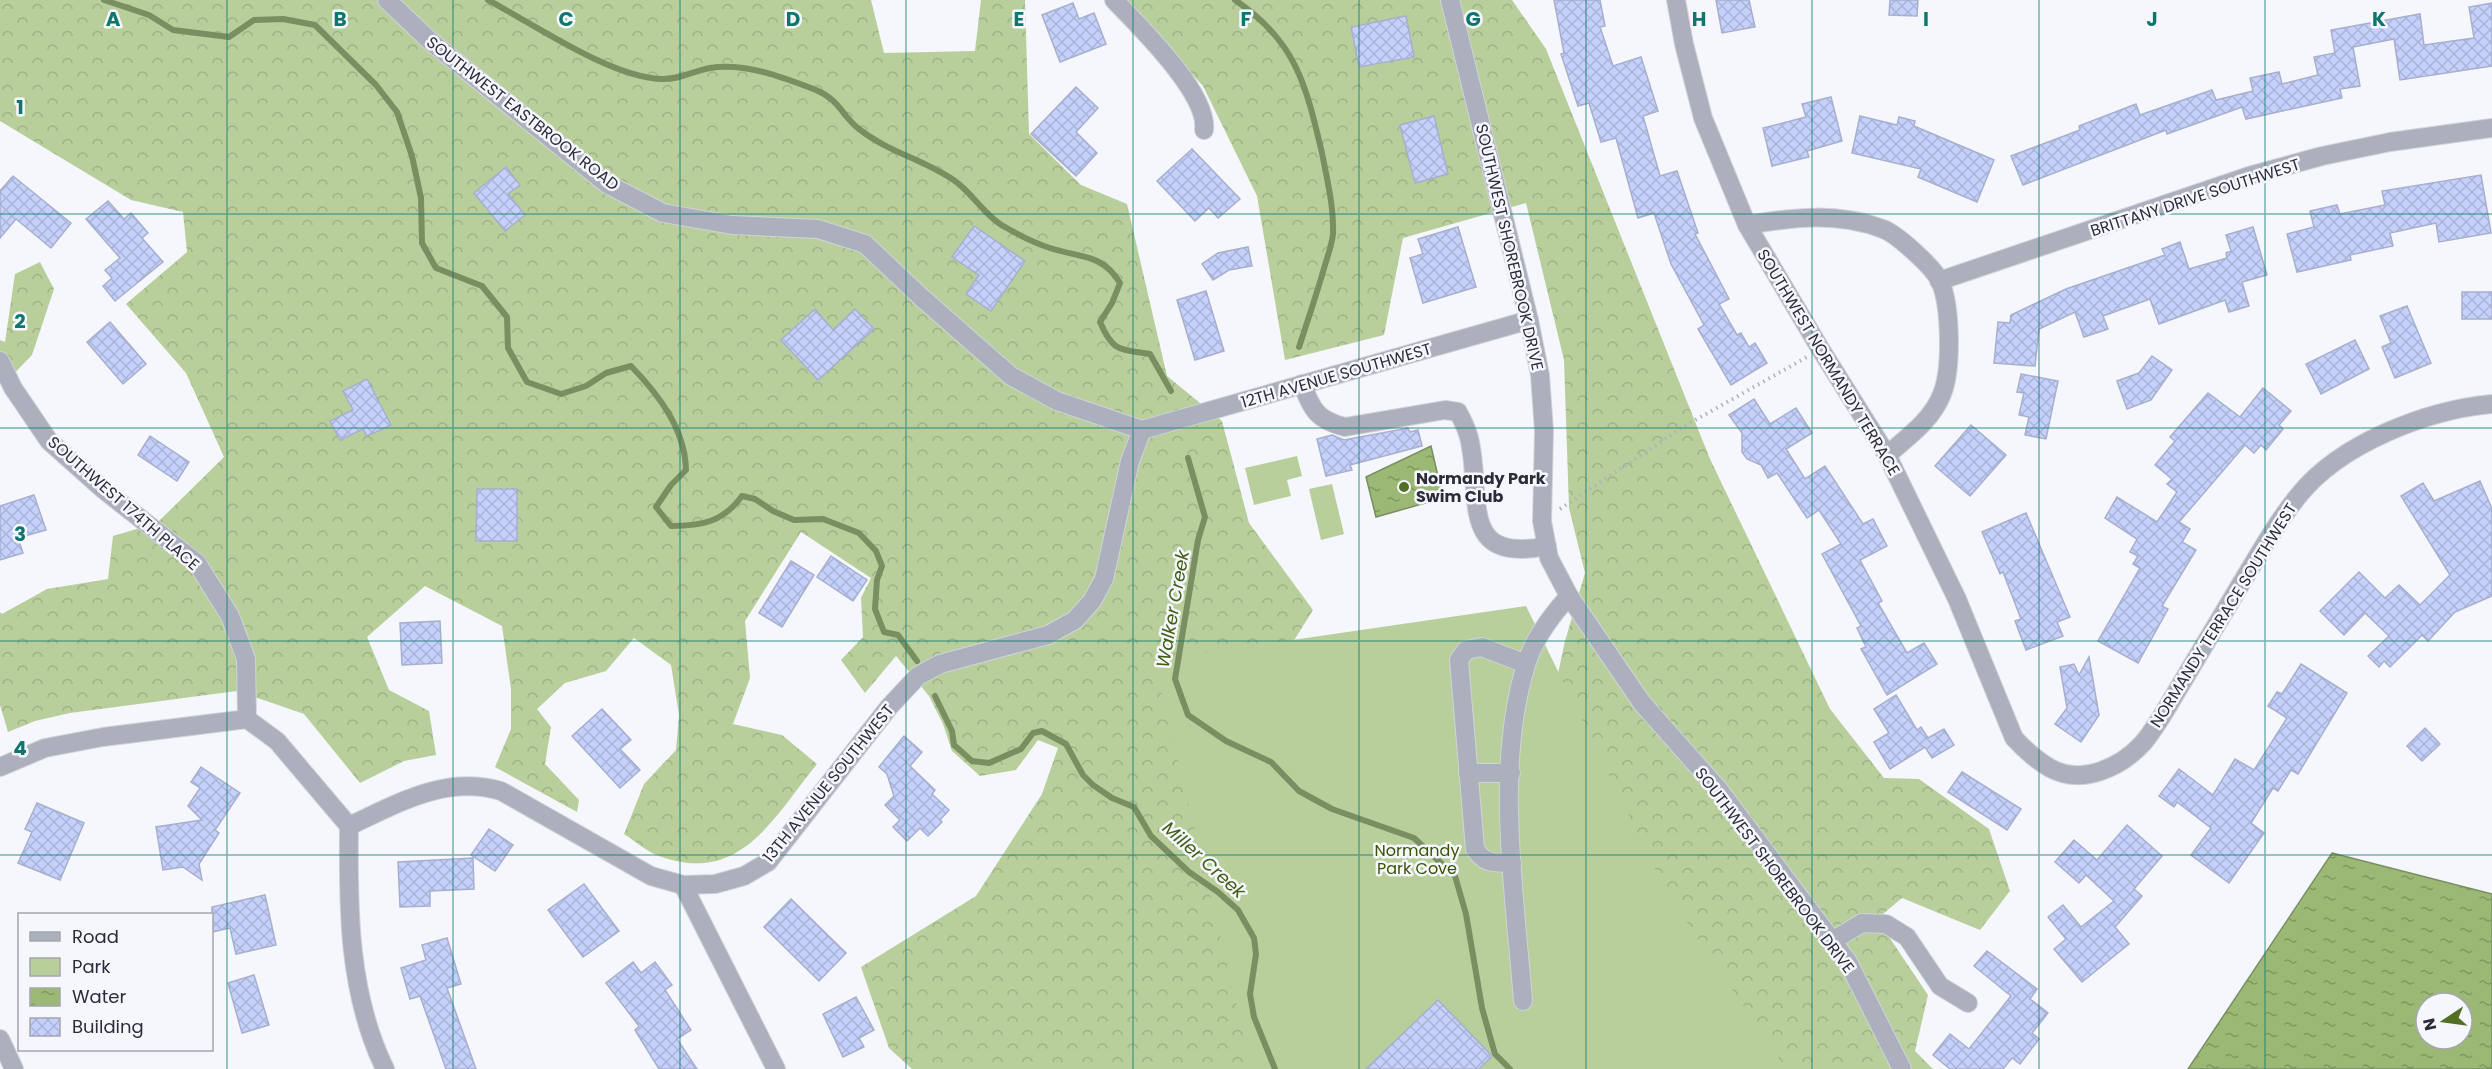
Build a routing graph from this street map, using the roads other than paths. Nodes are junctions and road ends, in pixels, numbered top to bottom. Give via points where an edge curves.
1 (387, 0) edge
2 (1450, 0) edge
3 (1676, 0) edge
4 (1120, 6) edge
5 (2492, 128) edge
6 (1204, 130) dead end
7 (1747, 225) junction
8 (1940, 281) junction
9 (1529, 320) junction
10 (0, 361) edge
11 (1302, 384) junction
12 (2492, 404) edge
13 (1142, 430) junction
14 (1887, 455) junction
15 (1547, 546) junction
16 (1569, 596) junction
17 (1526, 664) junction
18 (247, 719) junction
19 (0, 767) edge
20 (2052, 770) joint
21 (1468, 773) junction
22 (1511, 773) junction
23 (349, 826) junction
24 (1512, 863) junction
25 (683, 885) junction
26 (1832, 941) junction
27 (1523, 1001) dead end
28 (1968, 1003) dead end
29 (0, 1038) edge
30 (14, 1069) edge
31 (385, 1069) edge
32 (777, 1069) edge
33 (1902, 1069) edge

1 - 13 street, SOUTHWEST EASTBROOK ROAD via 429,40 607,184 663,213 732,225 818,229 865,244 1011,376 1057,401
2 - 9 street, SOUTHWEST SHOREBROOK DRIVE
3 - 7 street, SOUTHWEST NORMANDY TERRACE via 1704,118
4 - 6 street via 1186,80 1201,107
5 - 8 street, BRITTANY DRIVE SOUTHWEST via 2390,142 2249,176
7 - 8 street via 1797,217 1848,218 1886,229 1912,249
7 - 14 street, SOUTHWEST NORMANDY TERRACE
8 - 14 street via 1950,363 1942,395 1927,420
9 - 11 street, 12TH AVENUE SOUTHWEST
9 - 15 street, SOUTHWEST SHOREBROOK DRIVE via 1540,375 1544,431 1542,521
10 - 18 street, SOUTHWEST 174TH PLACE via 13,388 49,441 197,563 230,616 246,659
11 - 13 street, 12TH AVENUE SOUTHWEST
11 - 15 street via 1313,410 1329,424 1345,428 1445,410 1458,412 1470,442 1481,528 1492,543 1508,549 1524,551
12 - 20 street, NORMANDY TERRACE SOUTHWEST via 2419,418 2332,464 2299,494 2269,537 2144,742 2124,761 2106,770 2068,774
13 - 25 street, 13TH AVENUE SOUTHWEST via 1130,461 1104,579 1092,602 1075,620 1048,635 940,664 918,676 889,706 768,861 744,876 715,884
14 - 20 street, SOUTHWEST NORMANDY TERRACE via 1956,599 2014,738
15 - 16 street, SOUTHWEST SHOREBROOK DRIVE via 1549,558
16 - 17 street via 1550,618
16 - 26 street, SOUTHWEST SHOREBROOK DRIVE via 1642,703 1719,790
17 - 21 street via 1482,647 1466,650 1459,660
17 - 22 street via 1512,729
18 - 19 street via 45,748
18 - 23 street via 277,741
21 - 22 street
21 - 24 street via 1475,849 1480,858 1489,862
22 - 24 street
23 - 25 street, 13TH AVENUE SOUTHWEST via 429,792 457,785 483,786 501,791 651,876
23 - 31 street via 355,974 362,1010
24 - 27 street
25 - 32 street
26 - 28 street via 1862,923 1886,924 1907,936 1940,986
26 - 33 street, SOUTHWEST SHOREBROOK DRIVE via 1848,962
29 - 30 street

